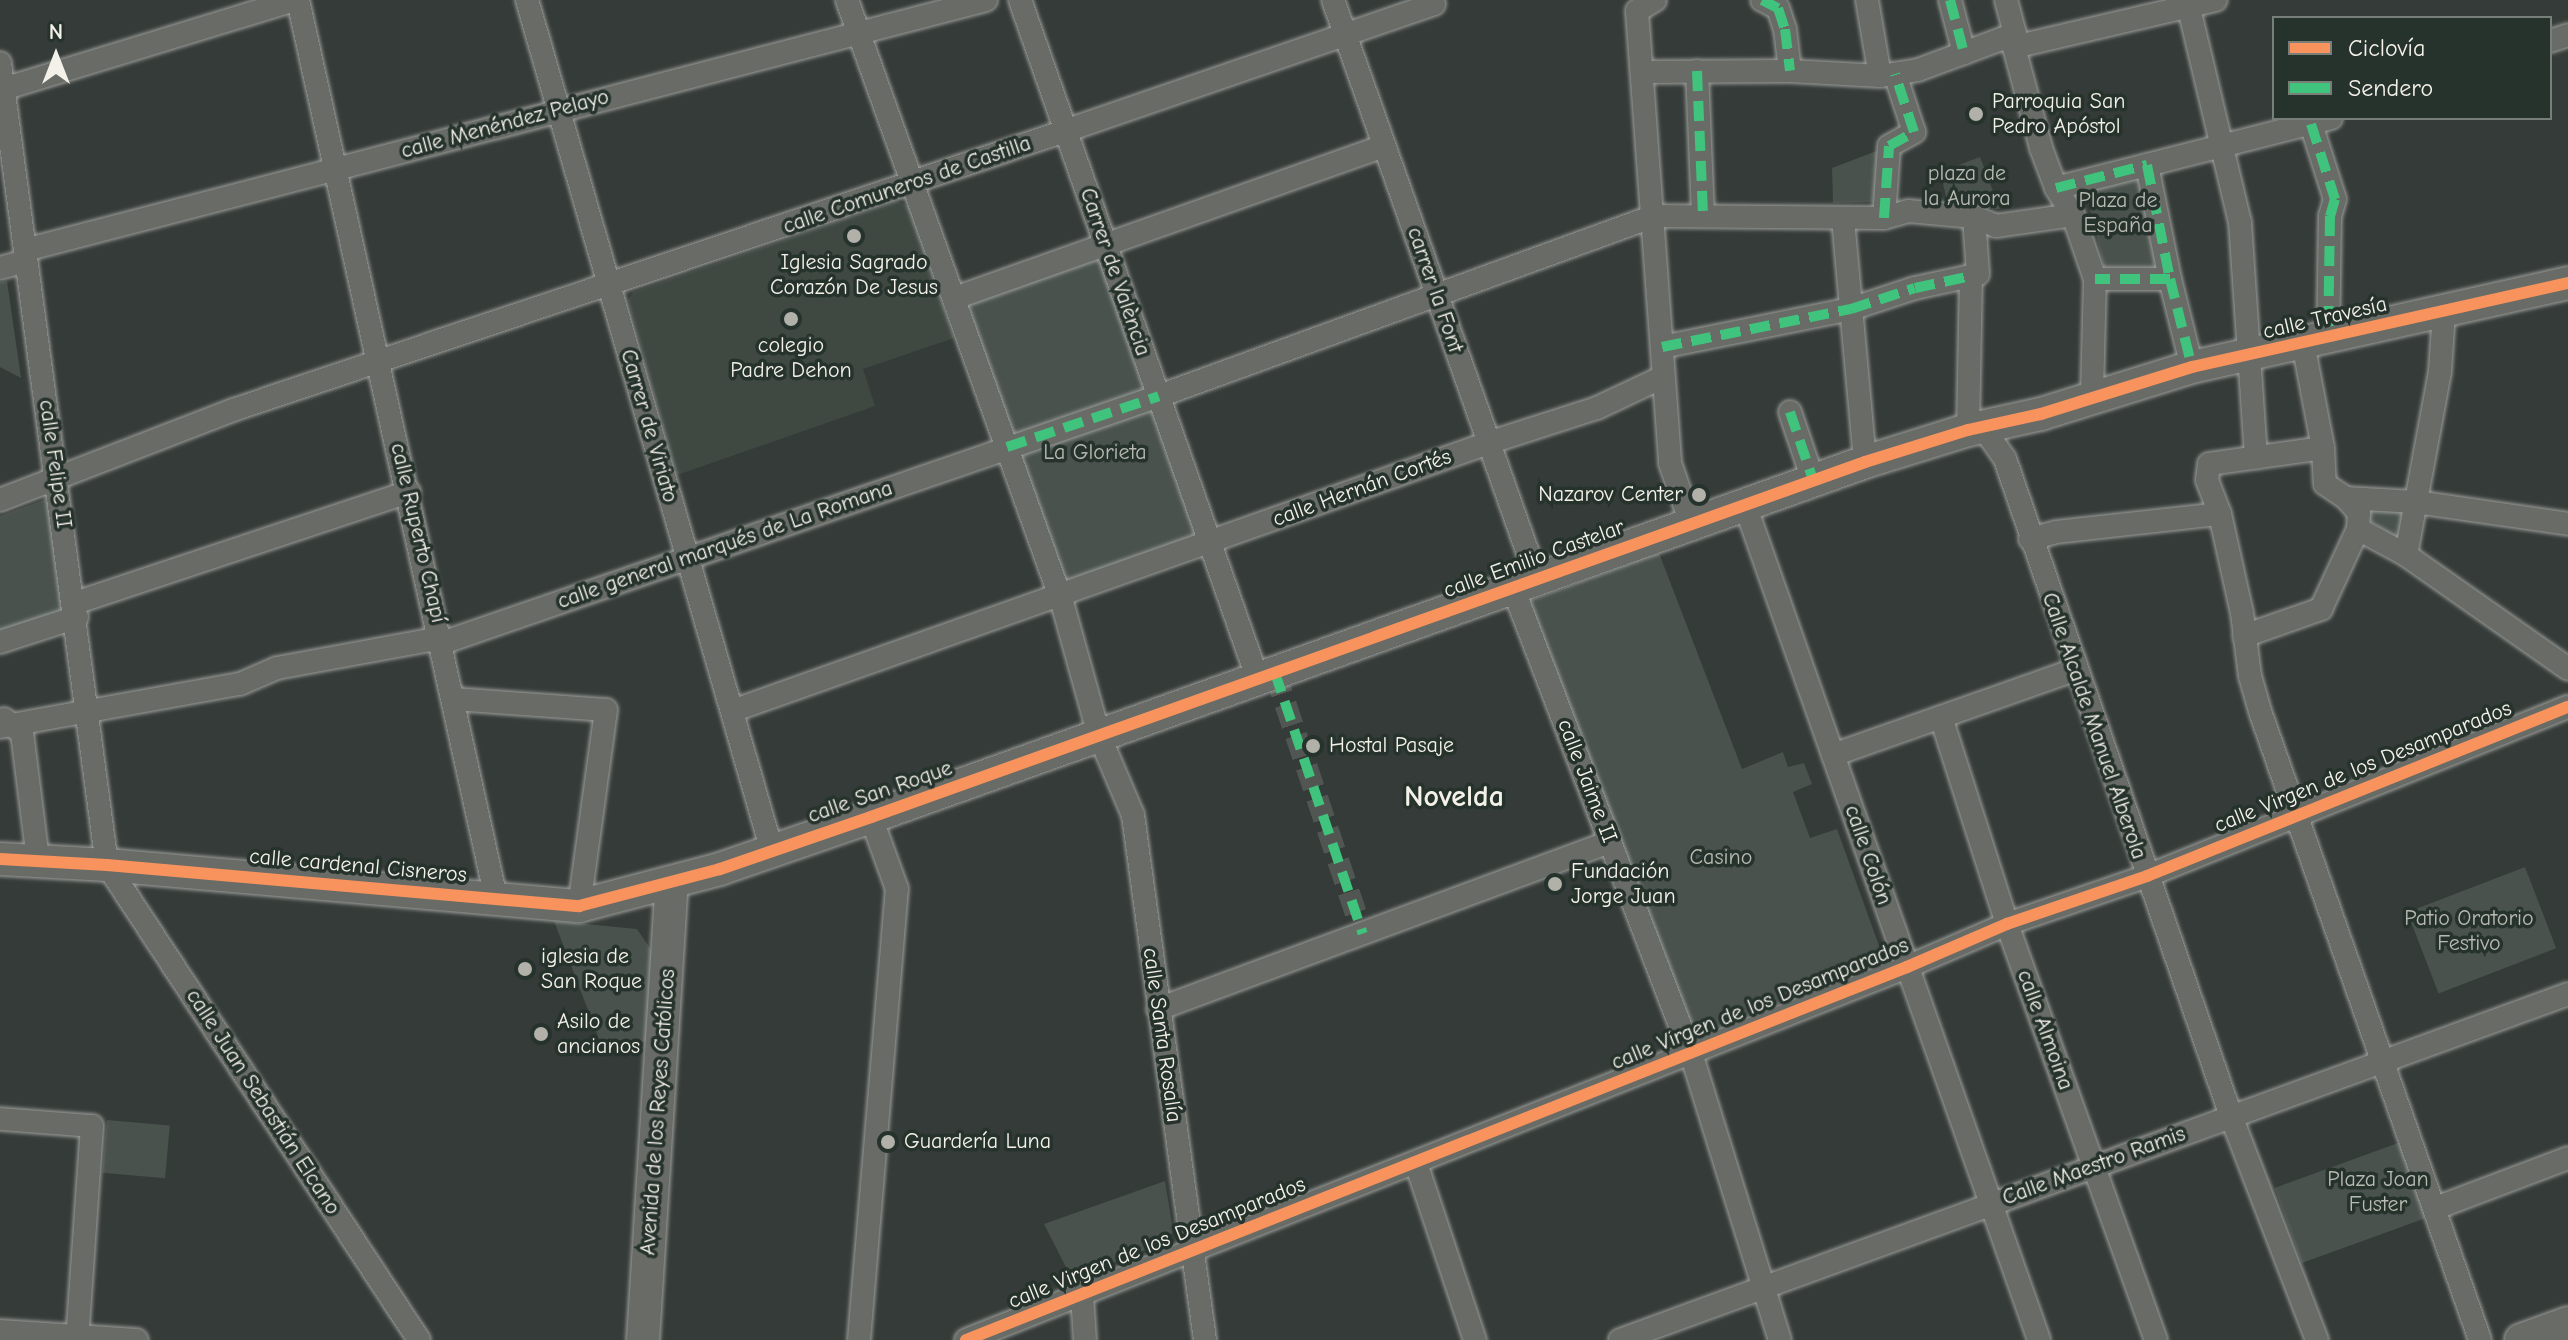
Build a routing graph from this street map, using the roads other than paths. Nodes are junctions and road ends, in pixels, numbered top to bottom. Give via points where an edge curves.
1 (297, 0) edge
2 (527, 0) edge
3 (847, 0) edge
4 (986, 0) edge
5 (1020, 0) edge
6 (1333, 0) edge
7 (1655, 0) edge
8 (1762, 0) edge
9 (1867, 0) edge
10 (1950, 0) edge
11 (2006, 0) edge
12 (2216, 0) edge
13 (1434, 2) edge
14 (2188, 3) edge
15 (859, 33) junction
16 (1345, 34) junction
17 (2014, 40) junction
18 (1964, 53) junction
19 (0, 63) edge
20 (1697, 71) junction
21 (1790, 71) junction
22 (1642, 72) junction
23 (1888, 75) junction
24 (2, 90) edge
25 (559, 110) junction
26 (2321, 121) edge
27 (1065, 131) junction
28 (1384, 146) junction
29 (2223, 146) junction
30 (2147, 165) junction
31 (335, 169) junction
32 (913, 182) junction
33 (2056, 188) junction
34 (1703, 214) junction
35 (2073, 215) junction
36 (1654, 216) junction
37 (1974, 217) junction
38 (1884, 218) junction
39 (1843, 219) junction
40 (1105, 244) junction
41 (26, 256) junction
42 (0, 268) edge
43 (1971, 276) junction
44 (2095, 279) junction
45 (2170, 279) junction
46 (2568, 283) edge
47 (608, 286) junction
48 (1436, 293) junction
49 (955, 298) junction
50 (1851, 309) junction
51 (2444, 312) junction
52 (2315, 340) junction
53 (1662, 347) junction
54 (2247, 356) junction
55 (379, 364) junction
56 (2192, 367) junction
57 (1663, 377) junction
58 (1159, 396) junction
59 (2092, 396) junction
60 (1790, 412) dead end
61 (2041, 414) junction
62 (1976, 430) junction
63 (1488, 443) junction
64 (1007, 447) junction
65 (2323, 448) junction
66 (2256, 457) junction
67 (2005, 459) junction
68 (1865, 462) junction
69 (57, 477) junction
70 (1813, 480) junction
71 (409, 492) junction
72 (2346, 498) junction
73 (0, 500) edge
74 (2416, 502) junction
75 (1745, 505) junction
76 (2220, 514) junction
77 (1691, 524) junction
78 (2568, 524) edge
79 (2358, 529) junction
80 (2030, 539) junction
81 (1210, 544) junction
82 (2406, 555) junction
83 (687, 558) junction
84 (1525, 584) junction
85 (1060, 597) junction
86 (76, 610) junction
87 (2244, 636) junction
88 (442, 640) junction
89 (0, 642) edge
90 (2568, 669) edge
91 (2074, 670) junction
92 (1258, 680) junction
93 (454, 699) junction
94 (2568, 707) edge
95 (732, 711) junction
96 (87, 712) junction
97 (1941, 717) junction
98 (4, 723) edge
99 (1099, 735) junction
100 (1833, 755) junction
101 (2297, 815) junction
102 (871, 817) junction
103 (1610, 842) junction
104 (772, 851) junction
105 (0, 859) edge
106 (38, 860) junction
107 (107, 865) junction
108 (2147, 876) junction
109 (672, 883) junction
110 (496, 898) junction
111 (579, 906) junction
112 (2007, 924) junction
113 (1907, 967) junction
114 (2568, 994) edge
115 (1158, 1009) junction
116 (1691, 1053) junction
117 (2384, 1062) junction
118 (2231, 1116) junction
119 (0, 1119) edge
120 (2568, 1158) edge
121 (1416, 1163) junction
122 (2093, 1165) junction
123 (1991, 1204) junction
124 (2436, 1208) junction
125 (1192, 1251) junction
126 (1764, 1287) junction
127 (1082, 1295) junction
128 (2568, 1323) edge
129 (0, 1331) edge
130 (77, 1338) edge
131 (972, 1339) edge
132 (137, 1340) edge
133 (419, 1340) edge
134 (643, 1340) edge
135 (859, 1340) edge
136 (1085, 1340) edge
137 (1205, 1340) edge
138 (1475, 1340) edge
139 (1620, 1340) edge
140 (1780, 1340) edge
141 (2039, 1340) edge
142 (2156, 1340) edge
143 (2317, 1340) edge
144 (2480, 1340) edge
145 (2521, 1340) edge

1 - 24 street
1 - 31 street, calle Ruperto Chapí
2 - 25 street, Carrer de Viriato
3 - 15 street
4 - 15 street, calle Menéndez Pelayo
5 - 27 street, Carrer de València
6 - 16 street, carrer la Font
7 - 22 street via 1637,11
8 - 21 street via 1778,8
9 - 23 street
10 - 18 street
11 - 17 street
12 - 14 street
13 - 16 street, calle Comuneros de Castilla
14 - 17 street
14 - 29 street
15 - 25 street, calle Menéndez Pelayo
15 - 32 street
16 - 27 street, calle Comuneros de Castilla
16 - 28 street, carrer la Font
17 - 18 street
17 - 33 street
18 - 23 street
19 - 24 street, calle Felipe II
20 - 21 street
20 - 22 street
20 - 34 street
21 - 23 street
22 - 36 street
23 - 38 street via 1914,132 1889,146
24 - 41 street, calle Felipe II
25 - 31 street, calle Menéndez Pelayo
25 - 47 street, Carrer de Viriato
26 - 29 street
26 - 52 street via 2335,199
27 - 32 street, calle Comuneros de Castilla
27 - 40 street, Carrer de València
28 - 40 street
28 - 48 street, carrer la Font
29 - 30 street
29 - 54 street via 2240,222
30 - 33 street
30 - 45 street
31 - 41 street, calle Menéndez Pelayo
31 - 55 street, calle Ruperto Chapí
32 - 47 street, calle Comuneros de Castilla
32 - 49 street
33 - 35 street
34 - 36 street, calle general marqués de La Romana
34 - 39 street, calle general marqués de La Romana
35 - 37 street, calle general marqués de La Romana via 1996,226
35 - 44 street
36 - 48 street, calle general marqués de La Romana
36 - 53 street
37 - 38 street, calle general marqués de La Romana via 1908,211
37 - 43 street via 1978,274
38 - 39 street, calle general marqués de La Romana
39 - 50 street
40 - 49 street
40 - 58 street, Carrer de València
41 - 42 street, calle Menéndez Pelayo
41 - 69 street, calle Felipe II
43 - 50 street
43 - 62 street
44 - 45 street
44 - 59 street
45 - 56 street
46 - 51 street, calle Travesía
47 - 55 street, calle Comuneros de Castilla
47 - 83 street, Carrer de Viriato
48 - 58 street, calle general marqués de La Romana
48 - 63 street, carrer la Font
49 - 64 street
50 - 53 street
50 - 68 street
51 - 52 street, calle Travesía
51 - 74 street via 2440,371
52 - 54 street, calle Travesía
52 - 65 street
53 - 57 street
54 - 56 street, calle Travesía
54 - 66 street
55 - 69 street, calle Comuneros de Castilla via 233,410
55 - 71 street, calle Ruperto Chapí
56 - 59 street, calle Travesía
57 - 63 street, calle Hernán Cortés via 1597,408
57 - 77 street via 1670,463
58 - 64 street, calle general marqués de La Romana
58 - 81 street, Carrer de València
59 - 61 street, calle Travesía
60 - 70 street
61 - 62 street, calle Emilio Castelar
61 - 67 street via 2016,432
62 - 67 street, Calle Alcalde Manuel Alberola
62 - 68 street, calle Emilio Castelar
63 - 81 street, calle Hernán Cortés
63 - 84 street, carrer la Font
64 - 83 street, calle general marqués de La Romana
64 - 85 street
65 - 66 street
65 - 72 street via 2325,484
66 - 76 street via 2209,464 2205,470
67 - 80 street, Calle Alcalde Manuel Alberola
68 - 70 street, calle Emilio Castelar
69 - 73 street, calle Comuneros de Castilla
69 - 86 street, calle Felipe II
70 - 75 street, calle Emilio Castelar
71 - 86 street
71 - 88 street, calle Ruperto Chapí
72 - 74 street
72 - 79 street via 2359,513
74 - 78 street
74 - 82 street
75 - 77 street, calle Emilio Castelar
75 - 100 street, calle Colón
76 - 80 street
76 - 87 street
77 - 84 street, calle Emilio Castelar
79 - 82 street
79 - 87 street via 2321,609
80 - 91 street, Calle Alcalde Manuel Alberola
81 - 85 street, calle Hernán Cortés
81 - 92 street, Carrer de València
82 - 90 street
83 - 88 street, calle general marqués de La Romana
83 - 95 street, Carrer de Viriato
84 - 92 street, calle Emilio Castelar
84 - 103 street, calle Jaime II
85 - 95 street, calle Hernán Cortés
85 - 99 street, calle Santa Rosalía
86 - 89 street
86 - 96 street, calle Felipe II
87 - 101 street via 2261,714
88 - 93 street, calle Ruperto Chapí
88 - 96 street, calle general marqués de La Romana via 277,668 240,684
91 - 97 street
91 - 108 street, Calle Alcalde Manuel Alberola
92 - 99 street, calle Emilio Castelar
93 - 110 street, calle Ruperto Chapí
93 - 111 street via 606,710
94 - 101 street, calle Virgen de los Desamparados
95 - 104 street, Carrer de Viriato
96 - 98 street, calle general marqués de La Romana
96 - 107 street, calle Felipe II
97 - 100 street
97 - 112 street, calle Almoina
98 - 106 street via 22,733
99 - 102 street, calle San Roque
99 - 115 street, calle Santa Rosalía via 1133,815
100 - 113 street, calle Colón
101 - 108 street, calle Virgen de los Desamparados
101 - 117 street
102 - 104 street, calle San Roque
102 - 135 street via 897,889
103 - 115 street
103 - 116 street, calle Jaime II
104 - 109 street, calle San Roque
105 - 106 street, calle cardenal Cisneros
106 - 107 street, calle cardenal Cisneros
107 - 110 street, calle cardenal Cisneros
107 - 133 street, calle Juan Sebastián Elcano
108 - 112 street, calle Virgen de los Desamparados
108 - 118 street, Calle Alcalde Manuel Alberola
109 - 111 street, calle cardenal Cisneros
109 - 134 street, Avenida de los Reyes Católicos
110 - 111 street, calle cardenal Cisneros
112 - 113 street, calle Virgen de los Desamparados
112 - 122 street, calle Almoina
113 - 116 street, calle Virgen de los Desamparados
113 - 123 street, calle Colón
114 - 117 street, Calle Maestro Ramis
115 - 125 street, calle Santa Rosalía
116 - 121 street, calle Virgen de los Desamparados
116 - 126 street, calle Jaime II
117 - 118 street, Calle Maestro Ramis
117 - 124 street
118 - 122 street, Calle Maestro Ramis
118 - 143 street, Calle Alcalde Manuel Alberola
119 - 130 street via 92,1126
120 - 124 street
121 - 125 street, calle Virgen de los Desamparados
121 - 138 street
122 - 123 street, Calle Maestro Ramis
122 - 142 street, calle Almoina
123 - 126 street, Calle Maestro Ramis
123 - 141 street, calle Colón
124 - 144 street
125 - 127 street, calle Virgen de los Desamparados
125 - 137 street, calle Santa Rosalía
126 - 139 street, Calle Maestro Ramis
126 - 140 street, calle Jaime II
127 - 131 street, calle Virgen de los Desamparados
127 - 136 street
128 - 145 street
129 - 130 street
130 - 132 street

